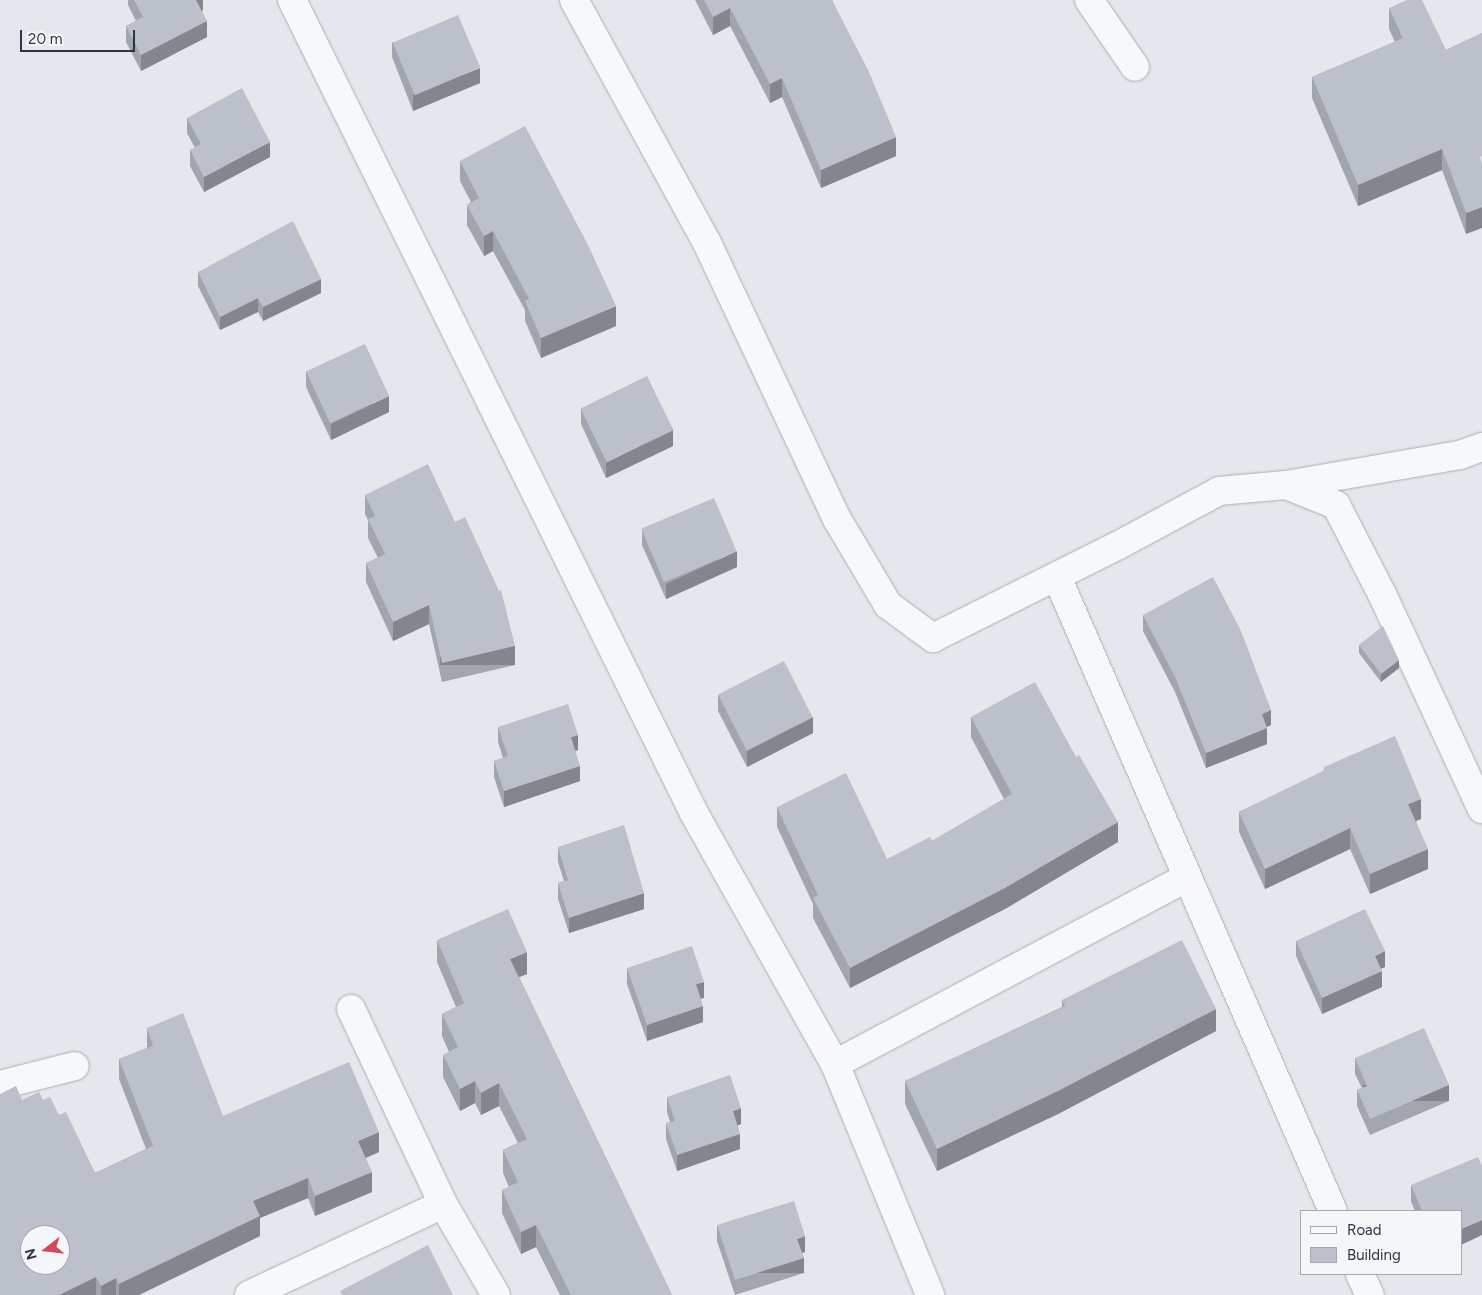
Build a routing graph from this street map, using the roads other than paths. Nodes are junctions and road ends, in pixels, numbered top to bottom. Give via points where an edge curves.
1 (292, 0) edge
2 (574, 0) edge
3 (1089, 0) edge
4 (1135, 67) dead end
5 (1482, 447) edge
6 (1286, 485) junction
7 (1057, 577) junction
8 (1482, 809) edge
9 (1186, 878) junction
10 (351, 1009) dead end
11 (835, 1064) junction
12 (75, 1066) dead end
13 (0, 1085) edge
14 (443, 1204) junction
15 (1333, 1210) edge
16 (1360, 1275) edge
17 (249, 1295) edge
18 (496, 1295) edge
19 (930, 1295) edge
20 (1370, 1295) edge

1 - 11 street via 694,813
2 - 7 street via 706,243 837,519 888,605 932,638
3 - 4 street
5 - 6 street via 1460,455
6 - 7 street via 1219,491
6 - 8 street via 1336,505 1383,596
7 - 9 street
9 - 11 street
9 - 15 street
10 - 14 street
11 - 19 street
12 - 13 street
14 - 17 street
14 - 18 street
16 - 20 street

